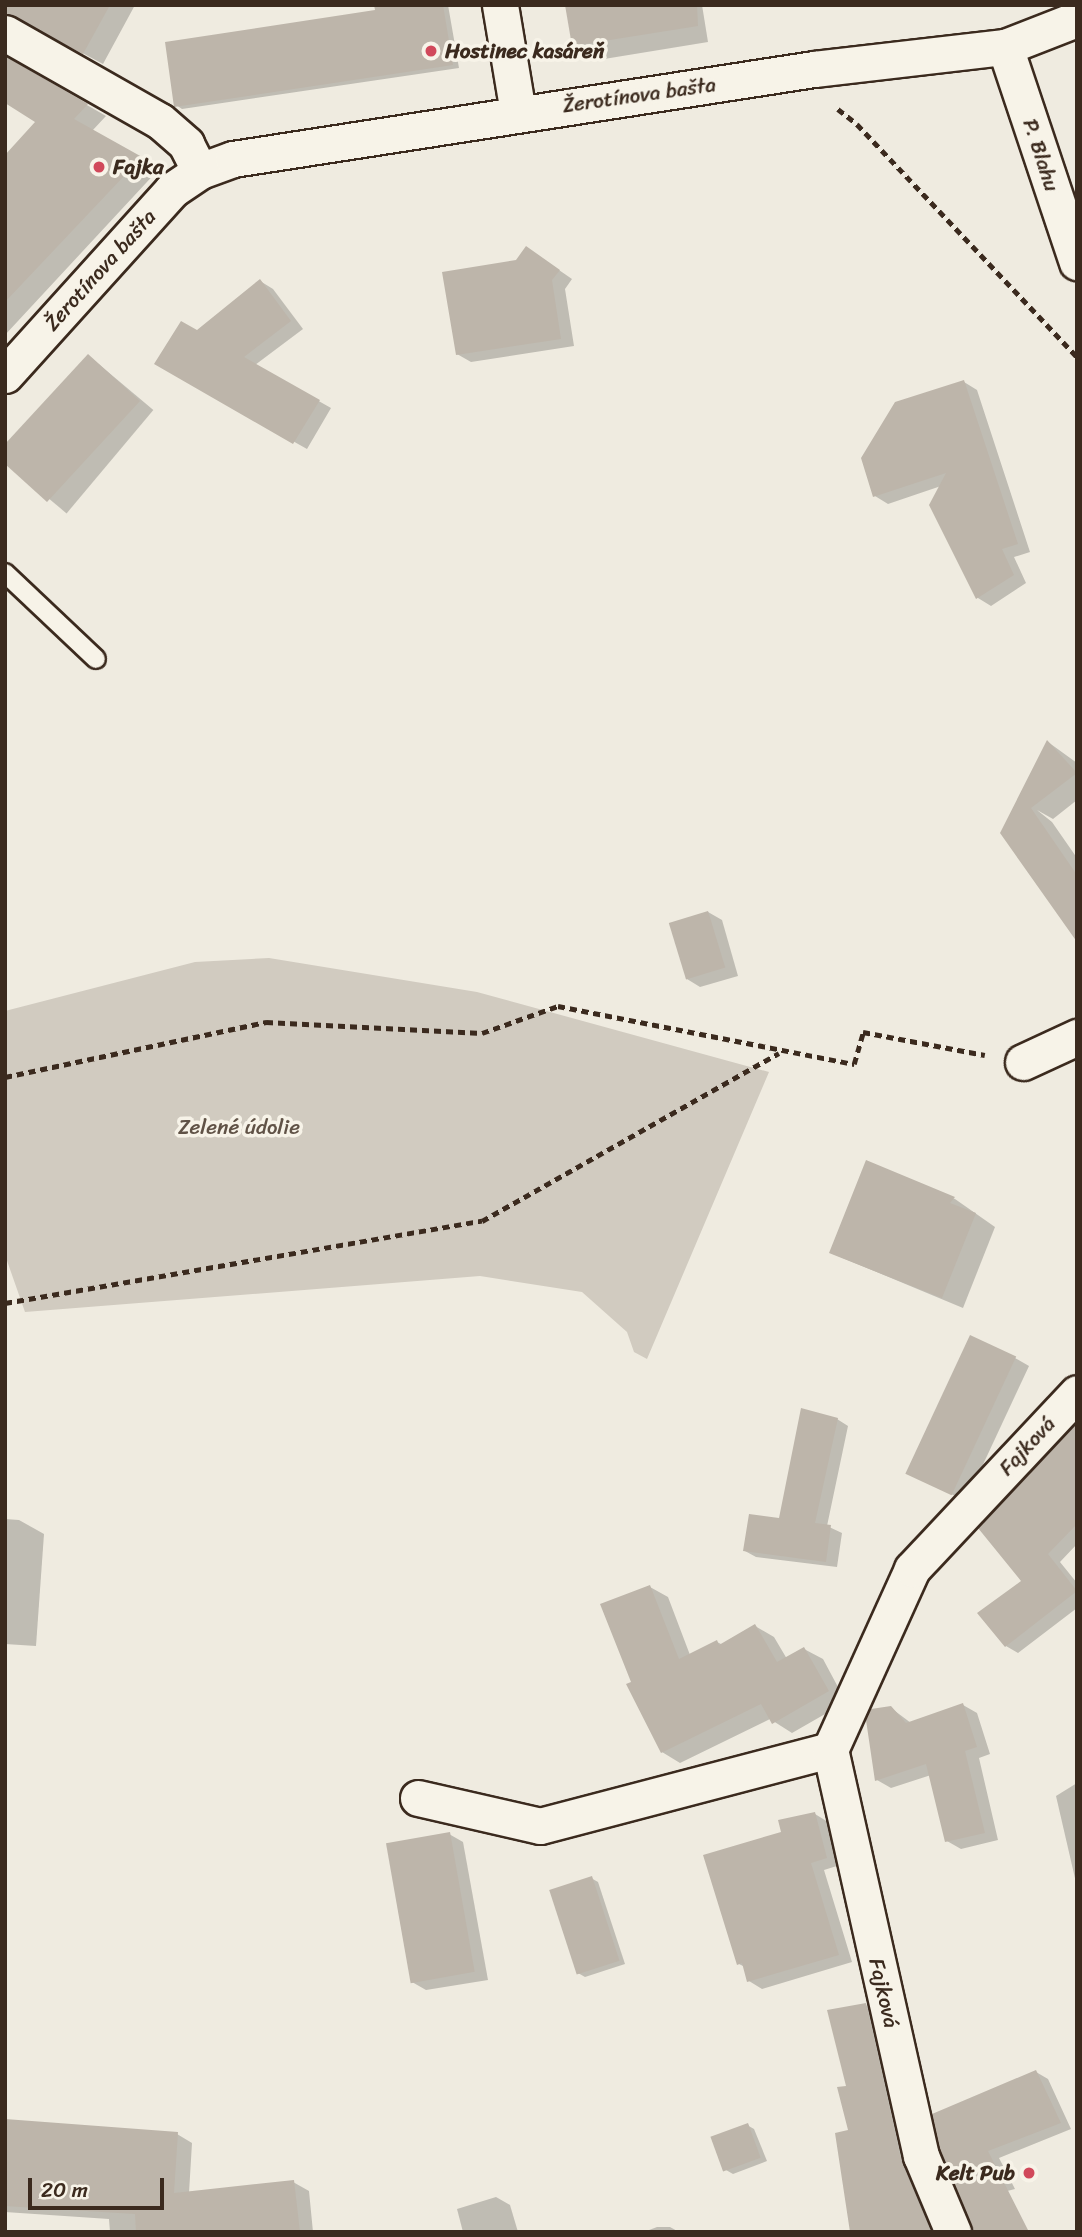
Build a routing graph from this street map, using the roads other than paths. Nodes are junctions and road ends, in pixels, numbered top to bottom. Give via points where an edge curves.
1 (500, 5) edge
2 (1077, 19) edge
3 (5, 33) edge
4 (1005, 47) junction
5 (518, 113) junction
6 (200, 172) junction
7 (1077, 262) edge
8 (5, 375) edge
9 (5, 573) edge
10 (96, 659) dead end
11 (1077, 1037) edge
12 (1023, 1062) road end
13 (1077, 1393) edge
14 (830, 1750) junction
15 (418, 1797) dead end
16 (953, 2232) edge

1 - 5 street
2 - 4 street, Žerotínova bašta
3 - 6 street via 160,121 186,144
4 - 5 street, Žerotínova bašta
4 - 7 street, P. Blahu
5 - 6 street, Žerotínova bašta via 233,159
6 - 8 street, Žerotínova bašta via 172,190
9 - 10 lane
11 - 12 street
13 - 14 street, Fajková via 912,1569
14 - 15 street via 540,1826
14 - 16 street, Fajková via 921,2157

